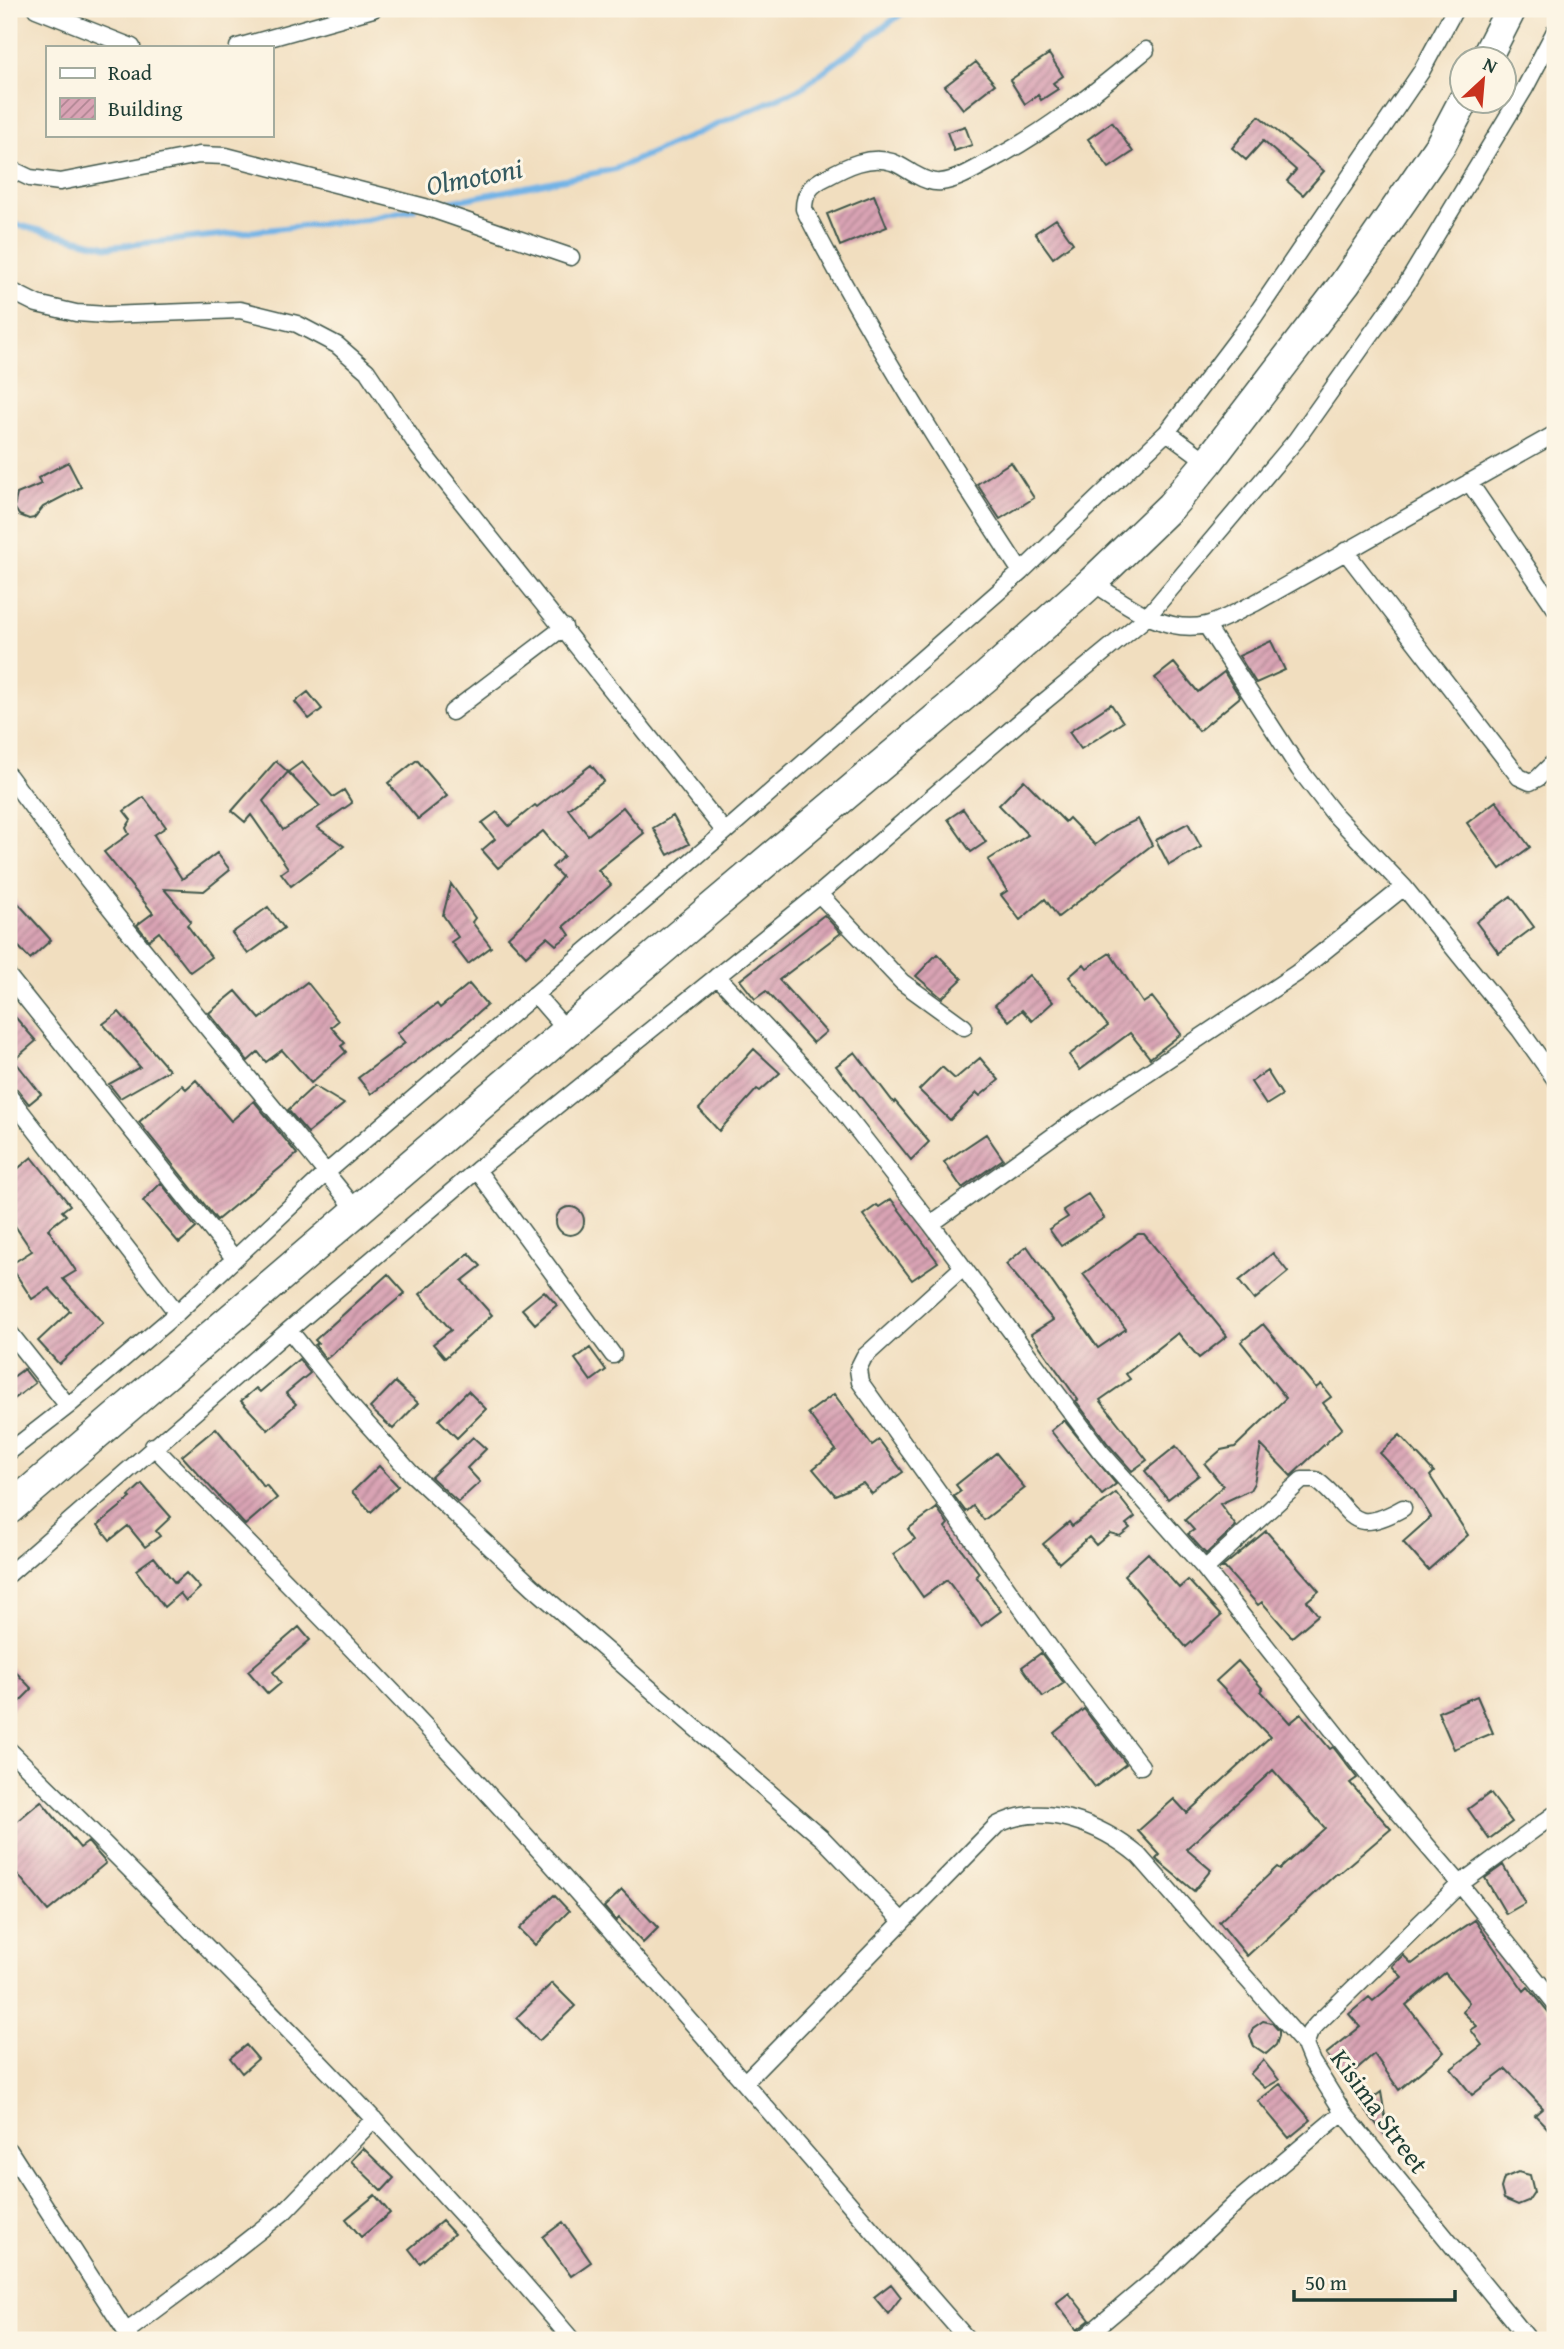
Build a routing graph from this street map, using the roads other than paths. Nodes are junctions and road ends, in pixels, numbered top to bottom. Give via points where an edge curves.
1 (36, 9) edge
2 (373, 9) edge
3 (1455, 9) edge
4 (1511, 9) edge
5 (1555, 31) edge
6 (129, 46) edge
7 (243, 46) edge
8 (1492, 46) edge
9 (1146, 50) dead end
10 (1456, 116) edge
11 (9, 168) edge
12 (571, 257) dead end
13 (10, 292) edge
14 (1167, 432) junction
15 (1555, 435) edge
16 (1208, 462) junction
17 (1469, 482) junction
18 (1345, 551) junction
19 (1021, 572) junction
20 (1092, 582) junction
21 (1555, 608) edge
22 (1147, 617) junction
23 (1206, 625) junction
24 (564, 628) junction
25 (452, 712) dead end
26 (1555, 761) edge
27 (9, 776) edge
28 (725, 832) junction
29 (1404, 887) junction
30 (818, 894) junction
31 (9, 976) edge
32 (718, 976) junction
33 (535, 994) junction
34 (964, 1027) dead end
35 (568, 1031) junction
36 (1555, 1079) edge
37 (9, 1096) edge
38 (477, 1170) junction
39 (326, 1173) junction
40 (357, 1212) junction
41 (931, 1224) junction
42 (234, 1258) junction
43 (962, 1267) junction
44 (177, 1313) junction
45 (289, 1330) junction
46 (9, 1332) edge
47 (613, 1356) dead end
48 (68, 1406) junction
49 (153, 1446) junction
50 (10, 1448) edge
51 (1403, 1508) dead end
52 (9, 1509) edge
53 (1205, 1569) junction
54 (9, 1574) edge
55 (9, 1750) edge
56 (1141, 1766) dead end
57 (1555, 1814) edge
58 (1460, 1884) junction
59 (902, 1921) junction
60 (1555, 2003) edge
61 (1305, 2045) junction
62 (746, 2082) junction
63 (1343, 2112) junction
64 (374, 2119) junction
65 (9, 2150) edge
66 (129, 2336) edge
67 (572, 2340) edge
68 (968, 2340) edge
69 (1082, 2340) edge
70 (1529, 2340) edge

1 - 6 street
2 - 7 street
3 - 14 street via 1413,83 1254,317
4 - 8 highway
5 - 22 street via 1406,285 1296,440
9 - 19 street via 1082,103 1027,141 968,173 940,183 875,159 816,182 804,200 804,209 831,261
10 - 16 highway via 1345,283
11 - 12 street via 30,178 60,181 199,155 226,156 425,207
13 - 24 street via 76,313 240,310 297,324 337,345 367,371 418,447
14 - 16 street
14 - 19 street
15 - 17 street
16 - 20 highway via 1171,506
17 - 18 street
17 - 21 street
18 - 23 street via 1255,603
18 - 26 street via 1519,777 1530,782
19 - 28 street
20 - 22 street
20 - 35 highway
22 - 23 street via 1187,627
22 - 30 street
23 - 29 street via 1299,769 1334,814
24 - 25 street
24 - 28 street
27 - 39 street via 125,930
28 - 33 street
29 - 36 street
29 - 41 street via 1297,973
30 - 32 street
30 - 34 street via 902,982
31 - 42 street
32 - 38 street
32 - 41 street via 833,1099
33 - 35 street
33 - 39 street
35 - 40 highway
37 - 44 street
38 - 45 street
38 - 47 street
39 - 40 street
39 - 42 street
40 - 52 highway
41 - 43 street
42 - 44 street
43 - 53 street via 1100,1451
43 - 56 street via 864,1357 858,1368 860,1382 1053,1652
44 - 48 street
45 - 49 street
45 - 59 street via 411,1473 533,1587 823,1839
46 - 48 street
48 - 50 street
49 - 54 street
49 - 62 street via 441,1742
51 - 53 street via 1381,1520 1363,1521 1347,1513 1316,1480 1302,1480
53 - 58 street
55 - 64 street
57 - 58 street, Kisima Street
58 - 60 street
58 - 61 street, Kisima Street via 1317,2024
59 - 61 street via 997,1825 1011,1817 1052,1815 1090,1826 1120,1840 1139,1856
59 - 62 street
61 - 63 street, Kisima Street
62 - 68 street
63 - 69 street
63 - 70 street, Kisima Street
64 - 66 street via 285,2211
64 - 67 street
65 - 66 street

